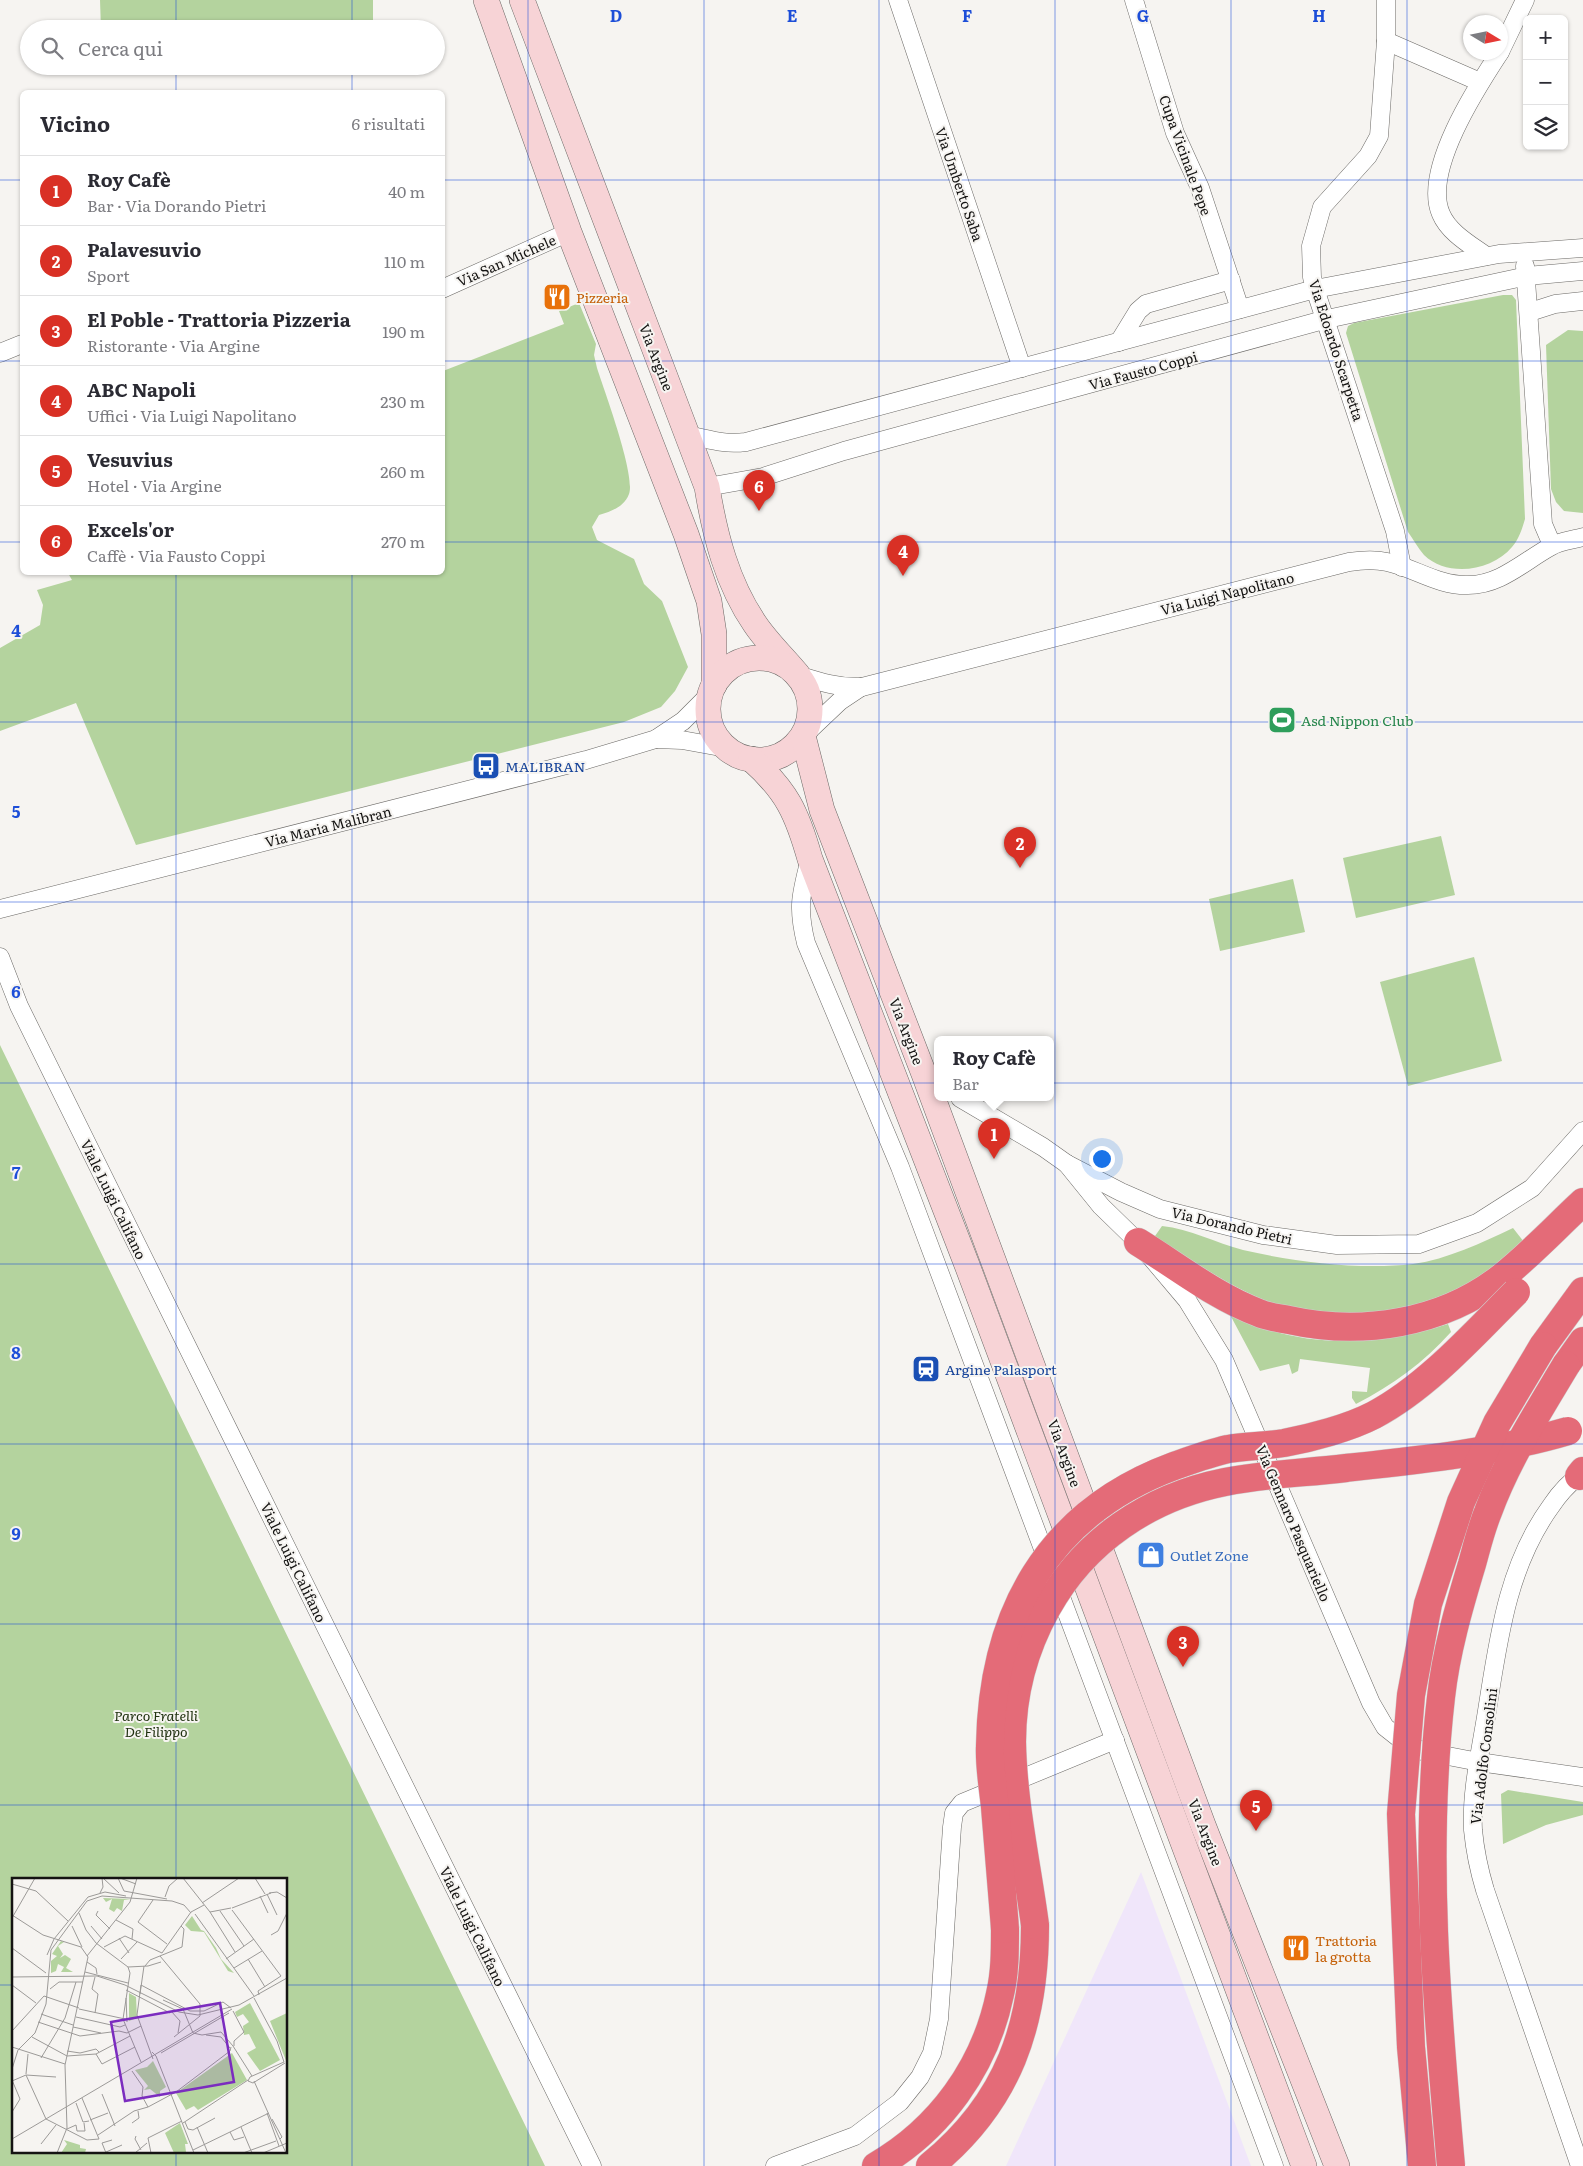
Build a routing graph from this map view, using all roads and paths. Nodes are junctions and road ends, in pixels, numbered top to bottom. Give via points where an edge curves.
1 (486, 0) edge
2 (522, 0) edge
3 (898, 0) edge
4 (1134, 0) edge
5 (1386, 0) edge
6 (1526, 0) edge
7 (1508, 36) edge
8 (1386, 41) junction
9 (1495, 60) edge
10 (1480, 82) junction
11 (569, 232) junction
12 (1583, 248) edge
13 (1523, 252) junction
14 (1486, 256) junction
15 (1582, 270) edge
16 (1527, 276) junction
17 (1230, 280) junction
18 (445, 288) edge
19 (1315, 289) junction
20 (1583, 301) edge
21 (1240, 309) junction
22 (1530, 312) junction
23 (1327, 319) junction
24 (1119, 342) junction
25 (20, 345) edge
26 (0, 353) edge
27 (1022, 368) junction
28 (687, 435) junction
29 (707, 487) junction
30 (1583, 537) edge
31 (1552, 545) junction
32 (1402, 567) junction
33 (798, 675) junction
34 (862, 687) junction
35 (712, 689) junction
36 (803, 736) junction
37 (656, 739) junction
38 (726, 748) junction
39 (751, 759) junction
40 (810, 859) junction
41 (0, 910) edge
42 (0, 957) edge
43 (931, 1079) edge
44 (939, 1101) edge
45 (965, 1101) edge
46 (1583, 1131) edge
47 (1067, 1164) junction
48 (1583, 1203) edge
49 (1138, 1242) junction
50 (1583, 1291) edge
51 (1583, 1341) edge
52 (1576, 1428) edge
53 (1582, 1473) edge
54 (1115, 1740) junction
55 (1479, 1762) junction
56 (1583, 1776) edge
57 (592, 2166) edge
58 (775, 2166) edge
59 (876, 2166) edge
60 (930, 2166) edge
61 (1274, 2166) edge
62 (1304, 2166) edge
63 (1337, 2166) edge
64 (1422, 2166) edge
65 (1451, 2166) edge
66 (1580, 2166) edge

1 - 11 street
2 - 28 street, Via Argine
3 - 27 street, Via Umberto Saba
4 - 17 street, Cupa Vicinale Pepe via 1176,133 1200,188
5 - 8 street, Via Edoardo Scarpetta
6 - 7 street
8 - 10 street
8 - 19 street, Via Edoardo Scarpetta via 1379,136 1368,156 1322,207 1311,246
9 - 10 street
10 - 14 street via 1460,116 1447,148 1438,200 1441,214 1453,231
11 - 18 street, Via San Michele
11 - 35 street via 710,602 714,634
12 - 13 street
13 - 14 street
13 - 16 street
14 - 19 street
15 - 16 street, Via Fausto Coppi
16 - 22 street
16 - 23 street, Via Fausto Coppi
17 - 21 street, Cupa Vicinale Pepe
17 - 24 street via 1146,304
19 - 21 street
19 - 23 street, Via Edoardo Scarpetta
20 - 22 street via 1556,304
21 - 24 street
22 - 31 street via 1543,524
23 - 29 street, Via Fausto Coppi via 763,477
23 - 32 street, Via Edoardo Scarpetta via 1395,531
24 - 27 street
25 - 26 street
27 - 28 street via 746,442 727,445
28 - 29 street, Via Argine
29 - 33 street, Via Argine via 714,532 738,595 756,626
30 - 31 street, Via Luigi Napolitano
31 - 32 street, Via Luigi Napolitano via 1492,582 1468,586 1447,584
32 - 34 street, Via Luigi Napolitano via 1368,559 1349,562
33 - 34 street, Via Luigi Napolitano via 826,684
33 - 35 street via 775,660 747,659 724,672
33 - 36 street via 808,691 811,709
34 - 36 street, Via Luigi Napolitano via 840,701
35 - 37 street, Via Maria Malibran via 684,721
35 - 38 street via 708,709 711,726
36 - 39 street via 781,756
36 - 43 street, Via Argine via 822,810
37 - 38 street, Via Maria Malibran
37 - 41 street, Via Maria Malibran
38 - 39 street
39 - 40 street, Via Argine via 782,790 800,824
40 - 54 street via 800,898 800,921 806,943 900,1167
40 - 62 street, Via Argine via 967,1265
42 - 57 street, Viale Luigi Califano via 23,1015
44 - 63 street, Via Argine via 1203,1825
45 - 47 street, Via Dorando Pietri
46 - 47 street, Via Dorando Pietri via 1532,1188 1477,1223 1419,1244 1337,1245 1263,1235 1160,1209
47 - 49 street, Via Gennaro Pasquariello via 1101,1206
48 - 49 highway via 1501,1278 1460,1302 1410,1321 1368,1326 1318,1326 1260,1314
48 - 59 highway, bridge via 1516,1292 1473,1336 1412,1390 1373,1416 1325,1433 1286,1442 1227,1449 1172,1467 1121,1492 1085,1518 1056,1546 1021,1599 1008,1627 994,1679 990,1748 1005,1929 1000,1994 983,2049 971,2073 934,2122 914,2141
49 - 55 street, Via Gennaro Pasquariello via 1187,1300 1224,1360 1378,1716 1394,1735 1414,1748
50 - 64 highway, bridge via 1543,1346 1497,1423 1461,1502 1428,1604 1411,1695 1401,1814 1411,2047
51 - 65 highway, bridge via 1524,1436 1488,1511 1456,1617 1441,1696 1432,1808 1432,1913
52 - 60 highway, bridge via 1506,1446 1225,1482 1166,1500 1113,1530 1090,1550 1057,1591 1036,1628 1024,1659 1015,1701 1012,1741 1015,1780 1035,1926 1028,2011 1006,2076 972,2126
53 - 55 street, Via Adolfo Consolini via 1558,1496 1538,1524 1518,1566 1500,1627
54 - 58 street via 962,1803 954,1813 939,2019 932,2053 920,2077 900,2102 855,2136
54 - 61 street
55 - 56 street, Via Gennaro Pasquariello
55 - 66 street, Via Adolfo Consolini via 1473,1828 1476,1859

